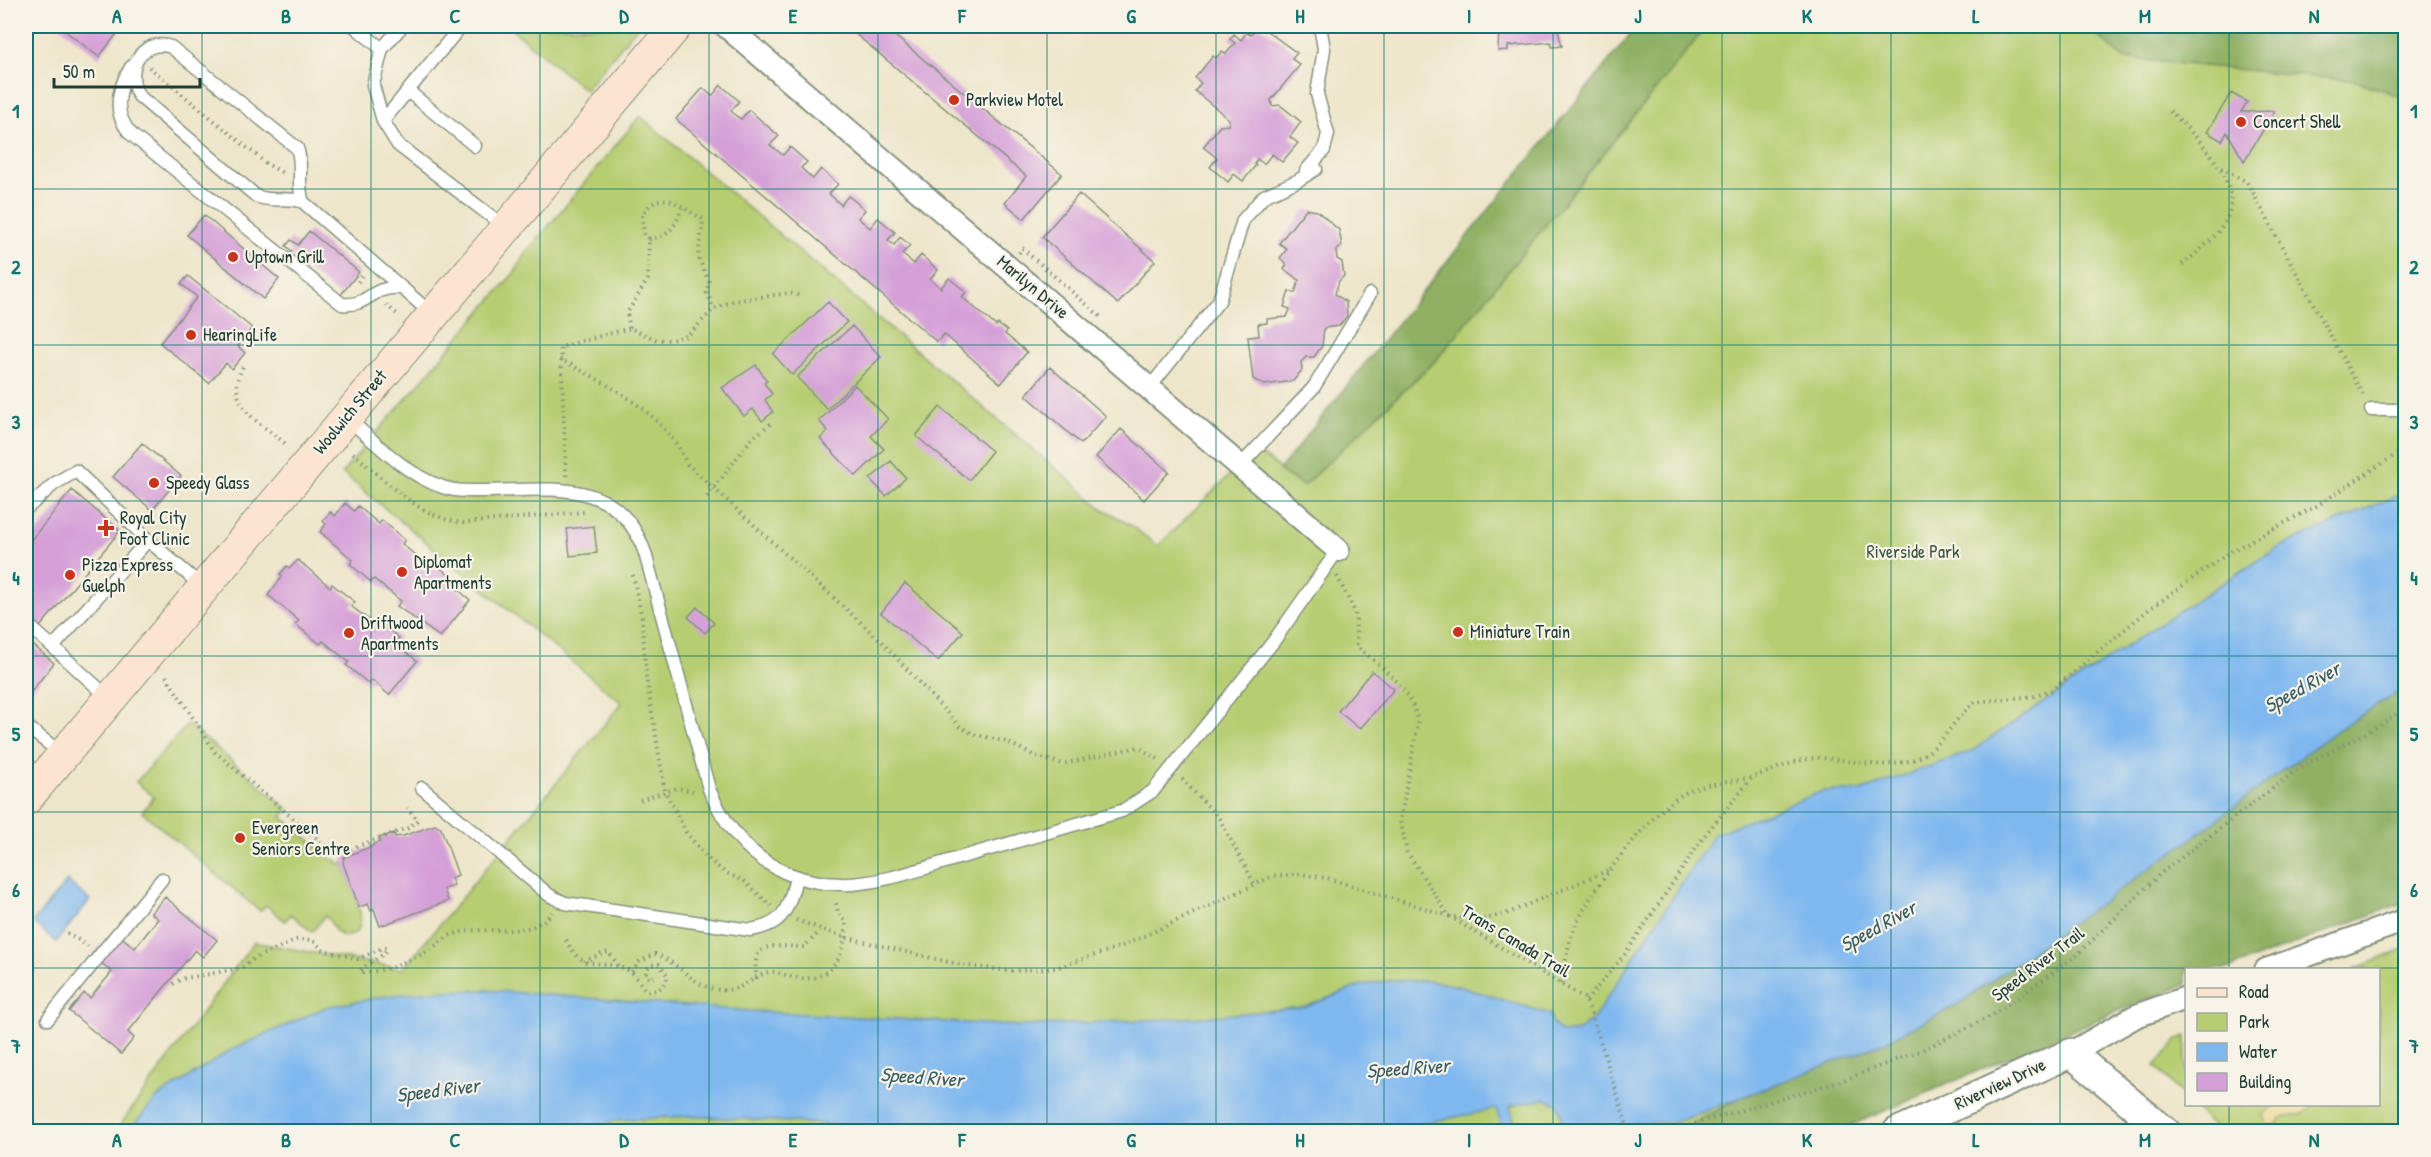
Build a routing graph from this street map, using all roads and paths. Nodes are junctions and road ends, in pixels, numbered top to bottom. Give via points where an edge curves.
1 (354, 26) edge
2 (402, 26) edge
3 (462, 26) edge
4 (676, 26) edge
5 (726, 26) edge
6 (1320, 26) edge
7 (382, 49) junction
8 (136, 61) junction
9 (408, 91) junction
10 (2170, 111) dead end
11 (383, 121) junction
12 (475, 146) dead end
13 (2221, 168) junction
14 (1317, 169) dead end
15 (1297, 181) junction
16 (299, 186) junction
17 (303, 202) junction
18 (681, 208) junction
19 (505, 226) junction
20 (649, 239) junction
21 (2180, 266) dead end
22 (356, 267) dead end
23 (358, 282) dead end
24 (400, 288) junction
25 (1370, 294) dead end
26 (802, 296) dead end
27 (714, 309) junction
28 (432, 314) junction
29 (630, 328) junction
30 (560, 359) junction
31 (243, 367) dead end
32 (1150, 387) junction
33 (2371, 410) joint
34 (2406, 410) edge
35 (346, 417) junction
36 (773, 422) dead end
37 (287, 445) dead end
38 (2406, 448) edge
39 (353, 453) dead end
40 (1240, 466) junction
41 (567, 489) junction
42 (714, 489) junction
43 (707, 497) dead end
44 (26, 509) edge
45 (587, 512) dead end
46 (148, 540) junction
47 (1338, 550) junction
48 (631, 568) dead end
49 (205, 589) junction
50 (26, 622) edge
51 (53, 647) junction
52 (166, 676) dead end
53 (110, 699) junction
54 (2406, 707) edge
55 (26, 726) edge
56 (63, 754) junction
57 (1170, 769) junction
58 (1752, 778) junction
59 (422, 788) dead end
60 (709, 789) junction
61 (665, 791) junction
62 (26, 799) edge
63 (640, 800) dead end
64 (407, 808) dead end
65 (1609, 870) junction
66 (796, 878) junction
67 (162, 879) dead end
68 (833, 883) junction
69 (1254, 883) junction
70 (552, 911) dead end
71 (784, 914) junction
72 (1449, 916) junction
73 (2406, 920) edge
74 (820, 931) junction
75 (67, 933) dead end
76 (844, 937) junction
77 (566, 940) dead end
78 (102, 953) junction
79 (583, 962) junction
80 (619, 967) junction
81 (2269, 968) edge
82 (632, 972) junction
83 (655, 976) dead end
84 (757, 979) junction
85 (173, 984) dead end
86 (1561, 984) junction
87 (2185, 999) edge
88 (1586, 1001) junction
89 (48, 1019) dead end
90 (2071, 1053) junction
91 (1629, 1131) edge
92 (1665, 1131) edge
93 (1897, 1131) edge
94 (2166, 1131) edge

1 - 7 lane
2 - 7 lane
3 - 9 lane
4 - 19 main road, Woolwich Street
5 - 32 street, Marilyn Drive
6 - 15 lane via 1324,49 1317,94 1328,134 1324,150
7 - 11 lane via 373,85
8 - 16 path
8 - 16 lane via 156,44 171,47 297,148 302,168
8 - 17 lane via 132,84 139,96 256,196
8 - 24 lane via 123,81 118,102 122,125 132,135 342,304 359,304 380,288
9 - 11 lane
9 - 12 lane
10 - 13 path
11 - 19 lane via 398,145
13 - 21 path via 2230,196 2227,219 2209,243
13 - 33 path via 2247,182
14 - 15 lane
15 - 32 lane via 1264,196 1243,220 1218,301
16 - 17 lane
17 - 24 lane
18 - 20 path via 670,231 659,239
18 - 20 path via 669,198 650,203 642,214 644,235
18 - 27 path via 703,219 698,257 709,282 707,293
19 - 28 main road, Woolwich Street
20 - 29 path via 648,279 627,313
22 - 23 path via 364,273
24 - 28 lane
25 - 40 lane via 1314,387
26 - 27 path via 756,296
27 - 29 path via 687,336 671,340 657,340
28 - 35 main road, Woolwich Street
29 - 30 path via 561,347
30 - 41 path
30 - 42 path via 639,403 687,464
31 - 37 path via 236,384 239,402
32 - 40 street, Marilyn Drive
33 - 34 lane
35 - 41 lane via 404,464 439,486 471,491
35 - 49 main road, Woolwich Street
36 - 42 path via 752,438
38 - 58 path via 2318,506 2230,552 2148,610 2052,690 2034,696 1976,702 1933,748 1904,762 1878,766 1818,758 1801,760
39 - 45 path via 424,510 450,521
40 - 47 street, Marilyn Drive
41 - 60 lane via 601,498 636,528
42 - 43 path
42 - 57 path via 882,642 959,726 1063,764 1138,747
44 - 46 lane via 76,471
46 - 49 lane
46 - 51 lane
47 - 57 lane via 1273,642
47 - 72 path, Trans Canada Trail via 1334,570 1355,612 1357,647 1394,680 1417,713 1401,835 1407,852
48 - 61 path via 642,618 646,676
49 - 53 main road, Woolwich Street
50 - 51 lane
51 - 53 lane
52 - 64 path via 215,752 335,854 408,828 418,820
53 - 56 main road, Woolwich Street
54 - 92 path, Speed River Trail via 2381,725 2302,766 2161,873 2076,956 1993,1015 1922,1050 1841,1081
55 - 56 lane
56 - 62 main road, Woolwich Street
57 - 68 lane via 1153,791 1122,811 889,878
57 - 69 path via 1219,818
58 - 65 path via 1691,790 1676,799 1663,808
58 - 88 path via 1706,836 1625,954
59 - 71 lane via 549,895 565,903 750,930 770,926
60 - 61 path
60 - 66 lane via 717,810 738,839 766,862
61 - 63 path
61 - 71 path via 686,832 706,857 724,872 744,881
65 - 72 path via 1508,914 1477,921
65 - 86 path via 1587,899 1572,932
66 - 68 lane
66 - 71 lane
67 - 78 lane
68 - 76 path via 836,907 846,922
69 - 72 path via 1289,874 1309,875
69 - 76 path via 1125,945 1056,968 989,970
70 - 85 path via 534,927 471,929 454,934 427,951 374,971 360,972 384,955 387,948 358,958 323,951 315,942 297,940 241,968 181,979
71 - 74 path
72 - 86 path, Trans Canada Trail
73 - 81 street
74 - 76 path
74 - 84 path via 804,947 765,948 754,963
75 - 78 path
76 - 84 path via 836,963 827,974 813,978 770,972
77 - 79 path
78 - 89 lane
79 - 80 path
79 - 80 path via 609,952
80 - 82 path
82 - 83 path via 647,991 664,986 668,975 659,964 650,965 646,976
82 - 84 path via 639,962 655,954 714,989 735,989
86 - 88 path, Trans Canada Trail
87 - 90 street via 2136,1016
88 - 91 path, Trans Canada Trail
90 - 93 street, Riverview Drive
90 - 94 street

